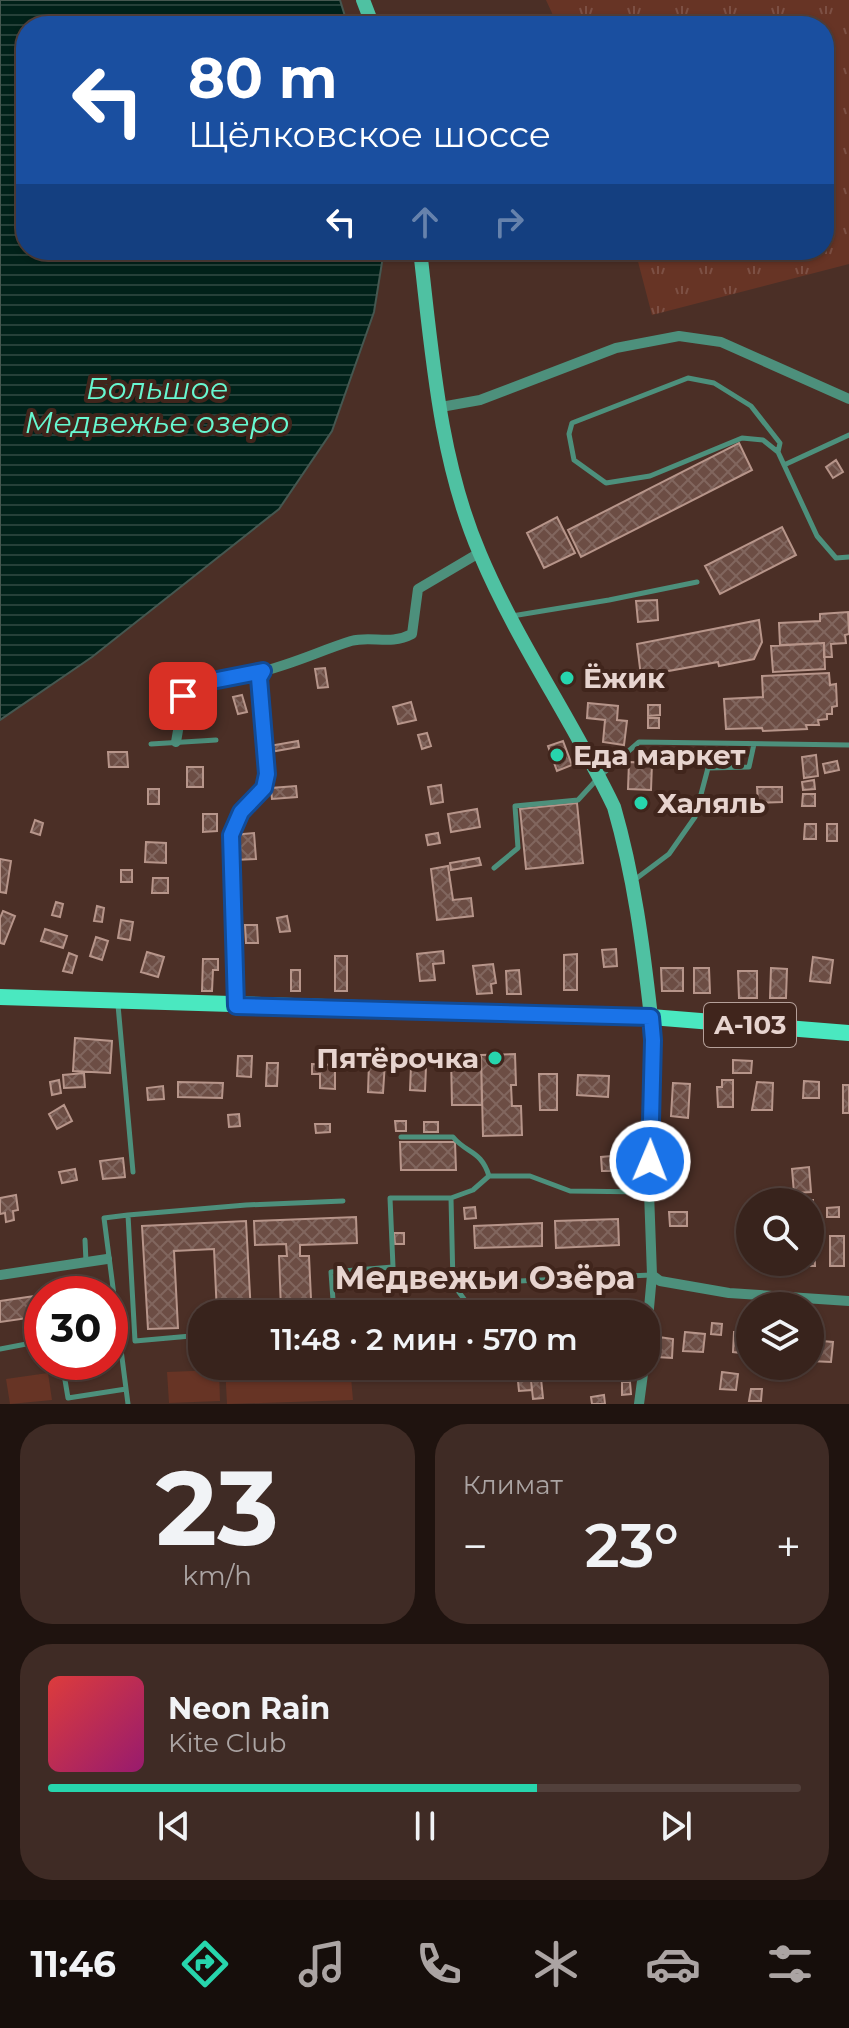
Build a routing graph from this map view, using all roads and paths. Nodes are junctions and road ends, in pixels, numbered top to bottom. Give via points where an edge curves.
1 (421, 260) edge
2 (849, 399) edge
3 (441, 407) junction
4 (849, 435) edge
5 (778, 452) junction
6 (784, 465) junction
7 (479, 553) junction
8 (849, 557) edge
9 (697, 582) dead end
10 (511, 616) junction
11 (263, 671) junction
12 (216, 740) dead end
13 (176, 742) junction
14 (151, 744) dead end
15 (754, 744) junction
16 (849, 745) edge
17 (600, 776) junction
18 (494, 868) dead end
19 (632, 882) junction
20 (0, 997) edge
21 (118, 1002) junction
22 (236, 1006) junction
23 (651, 1017) junction
24 (849, 1033) edge
25 (401, 1137) dead end
26 (133, 1172) dead end
27 (489, 1176) junction
28 (649, 1192) junction
29 (451, 1198) junction
30 (343, 1201) dead end
31 (128, 1215) junction
32 (85, 1240) dead end
33 (107, 1259) junction
34 (86, 1263) junction
35 (0, 1275) edge
36 (652, 1275) junction
37 (453, 1284) junction
38 (333, 1300) edge
39 (465, 1300) edge
40 (650, 1300) edge
41 (849, 1301) edge
42 (188, 1336) edge
43 (24, 1344) edge
44 (0, 1349) edge
45 (65, 1380) edge
46 (642, 1380) edge
47 (126, 1389) junction
48 (68, 1401) edge
49 (128, 1404) edge
50 (639, 1404) edge

1 - 3 main road
2 - 3 street via 721,342 679,336 616,348 480,400
3 - 7 main road via 450,461
4 - 6 lane
5 - 5 lane via 763,440 742,438 650,476 606,483 574,460 569,434 572,423 688,378 714,383 751,406 780,443
5 - 6 lane
6 - 8 lane via 817,536 836,558
7 - 10 main road
7 - 11 street via 418,589 412,634 386,642 355,640
9 - 10 lane
10 - 17 main road
11 - 13 street via 185,690
11 - 22 lane via 259,678 267,774 264,788 241,812 231,835
12 - 13 lane
13 - 14 lane
15 - 16 lane
15 - 17 lane via 639,742
15 - 19 lane via 749,767 708,768 695,817 669,854
17 - 18 lane via 578,800 515,806 518,848
17 - 19 main road via 625,843
19 - 23 main road
20 - 21 main road, А-103
21 - 22 main road, А-103
21 - 26 lane
22 - 23 main road, А-103
23 - 24 main road, А-103
23 - 28 street
25 - 27 lane via 453,1137 484,1161
27 - 28 lane via 530,1176 570,1191
27 - 29 lane via 473,1190
28 - 36 street
29 - 37 lane
29 - 38 lane via 390,1198 393,1267 331,1272
30 - 31 lane
31 - 33 lane via 104,1218
31 - 42 lane via 135,1341
32 - 34 lane
33 - 34 street
33 - 47 lane
34 - 35 street
36 - 37 lane
36 - 40 street
36 - 41 street via 660,1281 729,1293
37 - 39 lane
43 - 44 lane
45 - 48 lane
46 - 50 street
47 - 48 lane
47 - 49 lane

